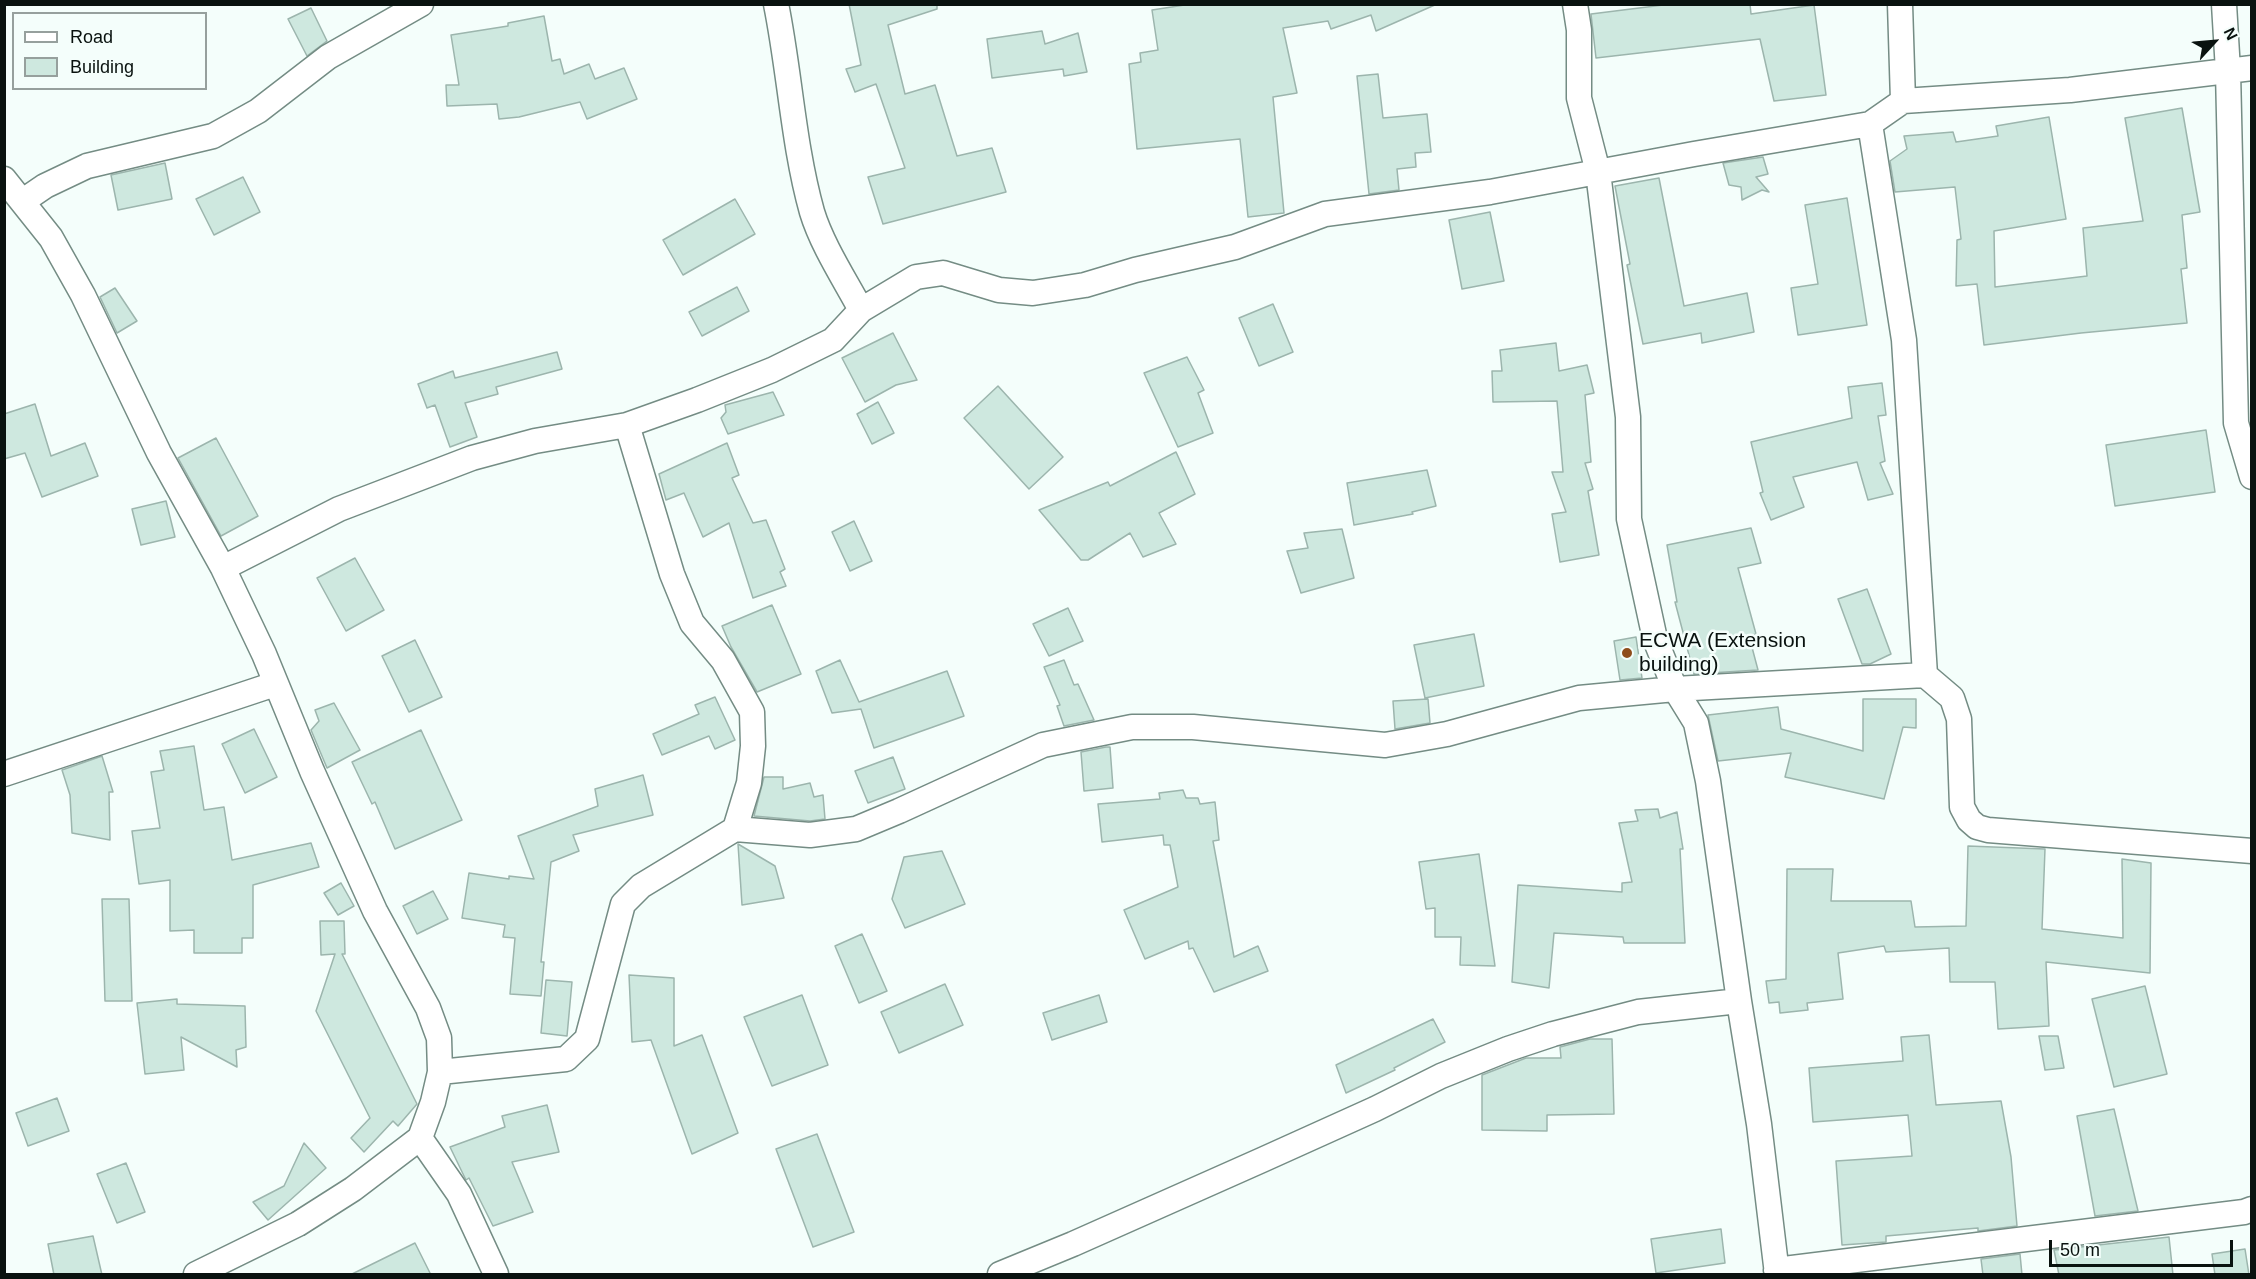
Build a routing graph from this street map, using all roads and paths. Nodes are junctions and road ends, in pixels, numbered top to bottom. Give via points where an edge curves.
1 (421, 4) edge
2 (776, 4) edge
3 (1575, 4) edge
4 (1900, 4) edge
5 (2224, 4) edge
6 (2240, 69) edge
7 (1903, 101) junction
8 (1870, 124) junction
9 (1598, 172) junction
10 (4, 179) edge
11 (23, 201) junction
12 (2242, 280) edge
13 (861, 310) junction
14 (627, 425) junction
15 (2252, 477) edge
16 (222, 568) junction
17 (1925, 675) junction
18 (275, 684) junction
19 (1675, 689) junction
20 (4, 774) edge
21 (735, 829) junction
22 (2252, 851) edge
23 (1739, 1001) junction
24 (440, 1072) junction
25 (420, 1138) junction
26 (2252, 1209) edge
27 (1776, 1272) edge
28 (195, 1275) edge
29 (496, 1275) edge
30 (1000, 1275) edge

1 - 11 street via 328,57 258,111 213,136 87,166
2 - 13 street via 813,214
3 - 9 street via 1579,98
4 - 7 street
5 - 6 street
6 - 7 street via 2070,90
6 - 12 street
7 - 8 street
8 - 9 street
8 - 17 street via 1904,340
9 - 13 street via 1490,192 1325,214 1235,247 1085,285 1033,293 999,290 943,273 916,277
9 - 19 street via 1628,417 1629,519 1655,639
10 - 11 street
11 - 16 street via 51,238 84,294 159,453
12 - 15 street via 2236,423
13 - 14 street via 833,340 772,370
14 - 16 street via 535,441 472,458 339,509
14 - 21 street via 672,574 692,623 723,660 752,712 749,783
16 - 18 street
17 - 19 street
17 - 22 street via 1952,698 1956,709 1962,807 1977,827
18 - 20 street
18 - 24 street via 375,911 428,1008 439,1038
19 - 21 street via 1579,698 1447,734 1385,745 1193,727 1132,727 1043,745 856,829 810,835
19 - 23 street via 1696,723 1708,781
21 - 24 street via 641,886 623,904 587,1039 566,1059
23 - 27 street via 1759,1124
23 - 30 street via 1638,1012 1508,1049
24 - 25 street
25 - 28 street via 353,1189 298,1224
25 - 29 street via 459,1194
26 - 27 street

